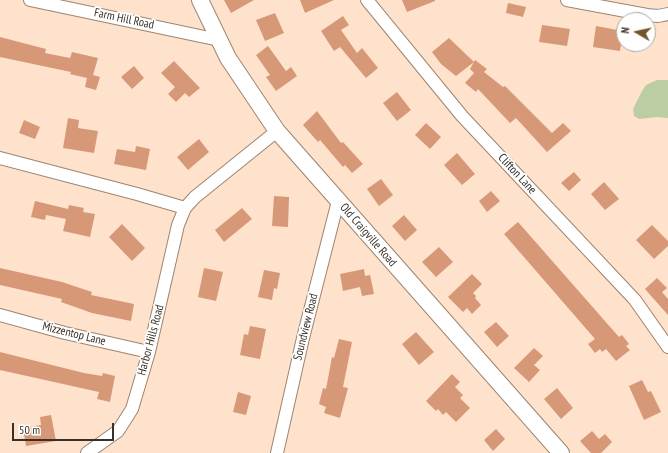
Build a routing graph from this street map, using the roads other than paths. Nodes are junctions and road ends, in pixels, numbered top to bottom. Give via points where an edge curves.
1 (30, 0) edge
2 (200, 0) edge
3 (367, 0) edge
4 (567, 0) edge
5 (668, 14) edge
6 (219, 40) junction
7 (277, 131) junction
8 (0, 158) edge
9 (338, 201) junction
10 (185, 208) junction
11 (0, 315) edge
12 (668, 347) edge
13 (149, 352) junction
14 (87, 453) edge
15 (278, 453) edge
16 (561, 453) edge

1 - 6 street, Farm Hill Road
2 - 6 street, Old Craigville Road
3 - 12 street, Clifton Lane via 462,116 634,300
4 - 5 street via 648,15
6 - 7 street, Old Craigville Road via 240,77
7 - 9 street, Old Craigville Road
7 - 10 street, Harbor Hills Road via 195,197
8 - 10 street
9 - 15 street, Soundview Road via 303,338
9 - 16 street, Old Craigville Road
10 - 13 street, Harbor Hills Road via 178,225
11 - 13 street, Mizzentop Lane via 64,333
13 - 14 street, Harbor Hills Road via 133,405 123,425 110,438

